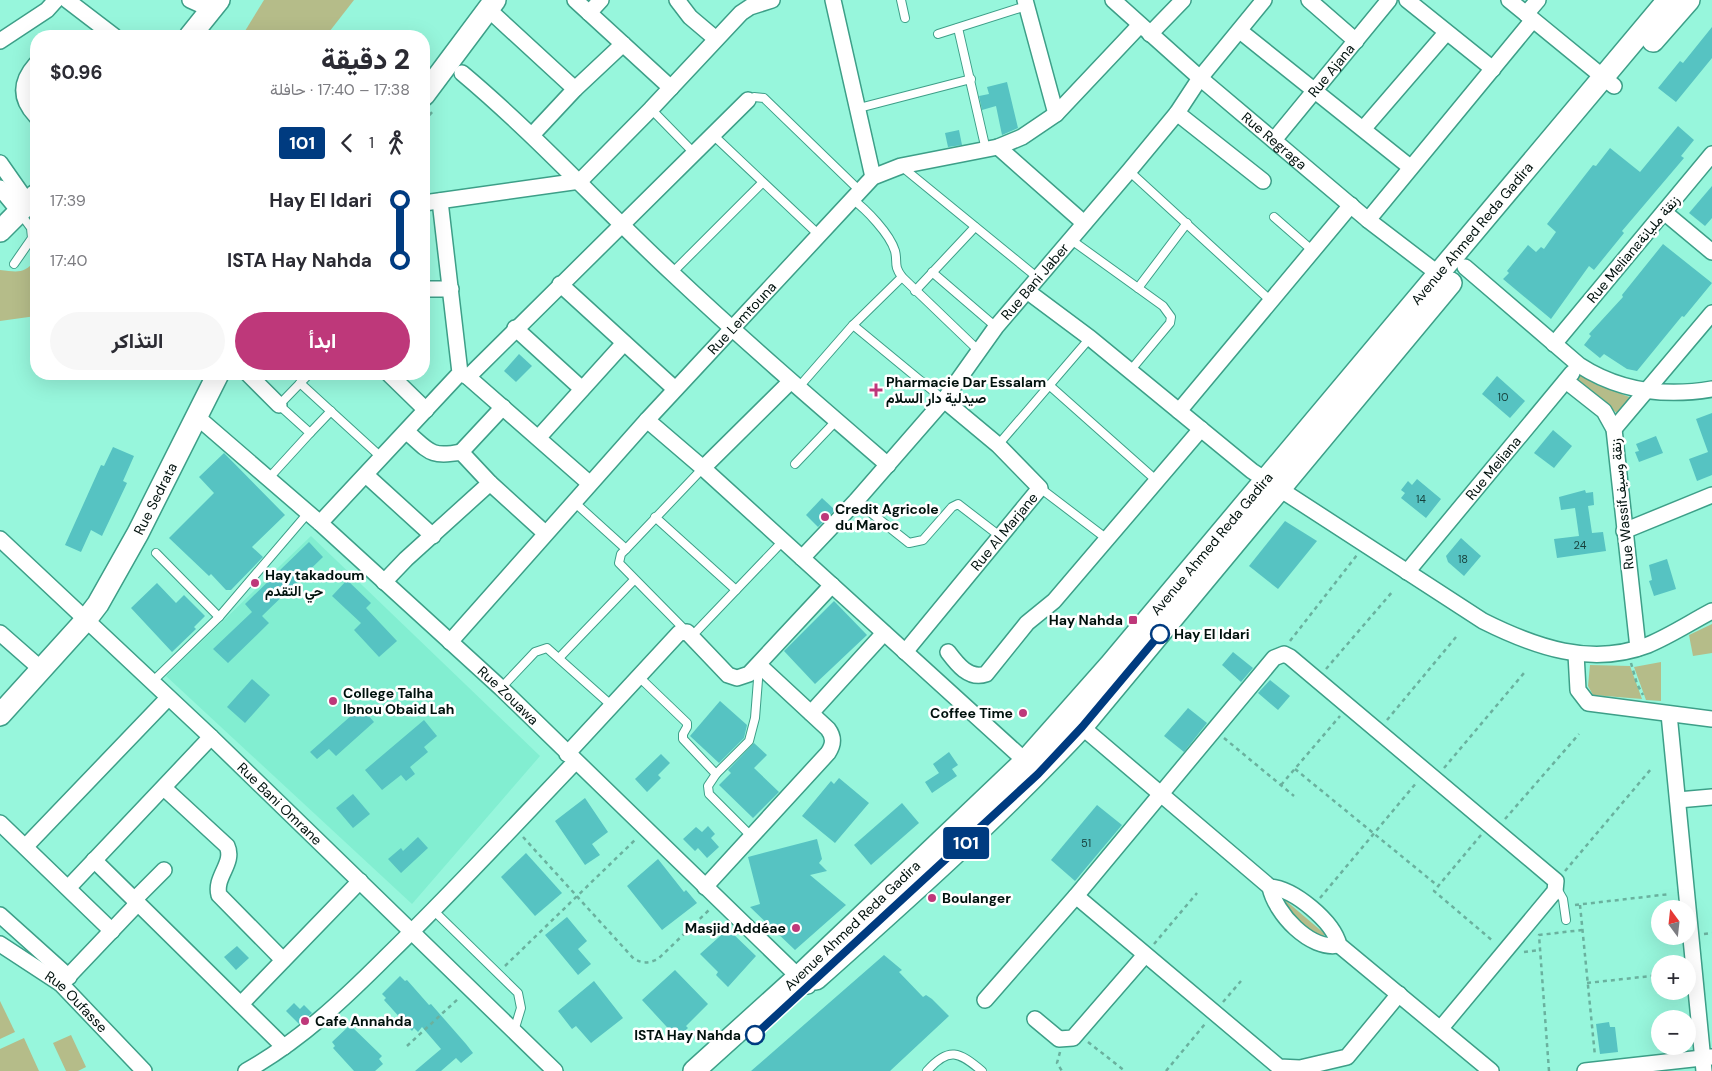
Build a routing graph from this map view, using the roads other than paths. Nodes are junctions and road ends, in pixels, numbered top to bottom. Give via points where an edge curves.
1 (56, 0) edge
2 (67, 0) edge
3 (190, 0) edge
4 (574, 0) edge
5 (601, 0) edge
6 (677, 0) edge
7 (772, 0) edge
8 (833, 0) edge
9 (901, 0) edge
10 (1113, 0) edge
11 (1183, 0) edge
12 (1264, 0) edge
13 (1309, 0) edge
14 (1389, 0) edge
15 (1407, 0) edge
16 (1509, 0) edge
17 (1538, 0) edge
18 (1668, 0) edge
19 (1689, 0) edge
20 (1026, 3) edge
21 (492, 4) edge
22 (215, 5) edge
23 (589, 13) junction
24 (905, 18) dead end
25 (1529, 18) junction
26 (958, 28) junction
27 (106, 30) edge
28 (195, 30) edge
29 (1145, 30) junction
30 (1240, 31) junction
31 (1446, 33) junction
32 (938, 34) dead end
33 (716, 39) junction
34 (0, 41) edge
35 (1356, 41) junction
36 (623, 44) junction
37 (1493, 69) junction
38 (30, 73) edge
39 (462, 73) dead end
40 (1200, 78) junction
41 (971, 79) junction
42 (1609, 82) junction
43 (430, 87) edge
44 (671, 88) junction
45 (574, 89) junction
46 (1316, 91) junction
47 (748, 100) joint
48 (30, 106) edge
49 (859, 108) junction
50 (651, 109) junction
51 (1177, 113) junction
52 (1056, 114) junction
53 (1364, 128) junction
54 (712, 134) junction
55 (532, 136) junction
56 (1274, 140) junction
57 (992, 148) junction
58 (694, 153) junction
59 (1712, 154) edge
60 (0, 163) edge
61 (900, 166) junction
62 (1410, 167) junction
63 (1129, 171) junction
64 (873, 177) junction
65 (580, 181) junction
66 (1263, 181) dead end
67 (762, 183) junction
68 (0, 188) edge
69 (856, 195) junction
70 (440, 201) junction
71 (430, 202) edge
72 (28, 203) edge
73 (1352, 205) junction
74 (1664, 212) junction
75 (1274, 217) dead end
76 (30, 220) edge
77 (1368, 220) junction
78 (1084, 223) junction
79 (1187, 223) junction
80 (622, 224) junction
81 (975, 227) junction
82 (0, 231) edge
83 (819, 235) junction
84 (1070, 239) junction
85 (30, 241) edge
86 (1313, 251) junction
87 (1712, 252) edge
88 (14, 264) dead end
89 (1465, 267) junction
90 (932, 272) junction
91 (672, 273) junction
92 (1440, 275) junction
93 (902, 277) junction
94 (1038, 278) junction
95 (560, 284) junction
96 (1138, 288) junction
97 (430, 289) edge
98 (450, 289) junction
99 (915, 291) junction
100 (1027, 292) junction
101 (1272, 302) junction
102 (1712, 313) edge
103 (853, 325) junction
104 (996, 327) junction
105 (515, 328) junction
106 (733, 330) junction
107 (1090, 338) junction
108 (624, 343) junction
109 (1554, 344) junction
110 (979, 351) junction
111 (1579, 365) junction
112 (1130, 371) junction
113 (464, 375) junction
114 (215, 380) edge
115 (254, 380) edge
116 (304, 380) edge
117 (394, 380) edge
118 (1566, 381) junction
119 (300, 384) junction
120 (794, 385) junction
121 (1050, 385) junction
122 (582, 389) junction
123 (675, 389) junction
124 (1712, 389) edge
125 (1647, 391) junction
126 (944, 400) junction
127 (279, 405) junction
128 (503, 407) junction
129 (426, 410) junction
130 (1178, 410) junction
131 (331, 411) junction
132 (196, 416) junction
133 (647, 420) junction
134 (836, 421) junction
135 (1201, 429) junction
136 (1614, 429) junction
137 (407, 432) junction
138 (310, 434) junction
139 (539, 437) junction
140 (998, 445) junction
141 (461, 452) junction
142 (382, 458) junction
143 (795, 464) dead end
144 (888, 465) junction
145 (703, 468) junction
146 (366, 475) junction
147 (268, 479) junction
148 (1156, 481) junction
149 (490, 483) junction
150 (590, 483) junction
151 (1272, 485) junction
152 (1040, 488) junction
153 (1712, 496) edge
154 (573, 501) junction
155 (856, 501) junction
156 (655, 517) junction
157 (314, 518) junction
158 (1624, 530) junction
159 (545, 534) junction
160 (433, 536) junction
161 (1001, 537) junction
162 (0, 539) edge
163 (1107, 539) junction
164 (782, 542) junction
165 (626, 548) junction
166 (156, 553) dead end
167 (802, 558) junction
168 (1407, 572) junction
169 (634, 580) junction
170 (384, 582) junction
171 (832, 585) junction
172 (736, 590) junction
173 (1712, 611) edge
174 (218, 617) junction
175 (85, 622) junction
176 (0, 633) edge
177 (688, 633) junction
178 (884, 633) junction
179 (450, 642) junction
180 (1638, 648) junction
181 (906, 652) junction
182 (948, 652) dead end
183 (1576, 654) junction
184 (560, 657) junction
185 (759, 665) junction
186 (41, 669) junction
187 (638, 676) junction
188 (151, 683) junction
189 (501, 688) junction
190 (168, 698) junction
191 (611, 705) junction
192 (1, 712) edge
193 (811, 713) junction
194 (1668, 714) junction
195 (1712, 719) edge
196 (1082, 727) junction
197 (211, 737) junction
198 (571, 758) junction
199 (1032, 767) junction
200 (716, 774) junction
201 (164, 788) junction
202 (1160, 793) junction
203 (1712, 797) edge
204 (1678, 800) junction
205 (0, 823) edge
206 (752, 836) junction
207 (26, 846) junction
208 (94, 860) junction
209 (164, 870) dead end
210 (360, 881) junction
211 (1556, 884) junction
212 (69, 887) junction
213 (705, 887) junction
214 (1270, 887) junction
215 (1076, 896) junction
216 (136, 901) junction
217 (434, 910) junction
218 (0, 915) edge
219 (1566, 920) dead end
220 (112, 931) junction
221 (413, 931) junction
222 (0, 944) edge
223 (1339, 945) junction
224 (1146, 955) junction
225 (283, 960) junction
226 (65, 980) junction
227 (803, 982) junction
228 (1399, 994) junction
229 (985, 1000) dead end
230 (241, 1004) junction
231 (1035, 1019) dead end
232 (1441, 1028) junction
233 (513, 1033) junction
234 (284, 1048) junction
235 (1706, 1062) edge
236 (1591, 1070) edge
237 (144, 1071) edge
238 (246, 1071) edge
239 (555, 1071) edge
240 (694, 1071) edge
241 (716, 1071) edge
242 (927, 1071) edge
243 (982, 1071) edge
244 (1491, 1071) edge

1 - 34 street via 47,10
2 - 27 street
3 - 22 street
4 - 23 street
5 - 23 street
6 - 33 street via 690,17
7 - 33 street via 741,13
8 - 49 street
9 - 24 lane
10 - 29 street, Rue Regraga
11 - 29 street, Rue Lemtouna
12 - 30 street, Rue Bani Jaber
13 - 35 street
14 - 35 street, Rue Ajana
15 - 31 street
16 - 25 street
17 - 25 street
18 - 42 main road, Avenue Ahmed Reda Gadira
19 - 42 main road, Avenue Ahmed Reda Gadira
20 - 26 lane
20 - 52 street
21 - 43 main road
21 - 45 street
22 - 28 main road
23 - 36 street
25 - 37 street
25 - 42 street
26 - 32 lane
26 - 41 lane
29 - 40 street, Rue Regraga
29 - 52 street, Rue Lemtouna
30 - 40 street, Rue Bani Jaber
30 - 46 street
31 - 37 street
31 - 53 street
33 - 44 street
35 - 46 street, Rue Ajana
36 - 44 street
36 - 45 street
37 - 62 street
38 - 48 street via 22,93
39 - 55 street
40 - 51 street, Rue Bani Jaber
40 - 56 street, Rue Regraga
41 - 49 lane
41 - 57 lane
42 - 89 main road, Avenue Ahmed Reda Gadira
42 - 92 main road, Avenue Ahmed Reda Gadira
44 - 50 street
45 - 55 street
46 - 53 street
46 - 56 street, Rue Ajana
47 - 54 street
47 - 69 lane via 764,98
49 - 64 street
50 - 58 lane
50 - 65 street
51 - 63 street, Rue Bani Jaber
51 - 66 street
52 - 57 street, Rue Lemtouna via 1022,137
53 - 62 street
54 - 58 street
54 - 67 lane
55 - 65 street
56 - 73 street, Rue Regraga
57 - 61 street, Rue Lemtouna
57 - 78 street
58 - 80 street
59 - 74 street, Rue Melianaزنقة مليانة
60 - 72 street
61 - 64 street, Rue Lemtouna
61 - 81 lane
62 - 77 street
63 - 78 street, Rue Bani Jaber
63 - 79 lane
64 - 69 street, Rue Lemtouna
65 - 70 street
65 - 80 street
67 - 83 lane
67 - 91 lane
68 - 72 street
69 - 83 street, Rue Lemtouna
69 - 93 lane via 894,250 895,268
70 - 71 street
70 - 98 street
72 - 76 lane
72 - 82 main road
73 - 77 street, Rue Regraga
73 - 86 street
74 - 87 street
74 - 109 street, Rue Melianaزنقة مليانة
75 - 86 lane
77 - 92 street, Rue Regraga
78 - 84 street, Rue Bani Jaber
79 - 96 lane
79 - 101 lane
80 - 91 street
80 - 95 street
81 - 90 lane
81 - 94 lane
83 - 106 street, Rue Lemtouna
84 - 94 street, Rue Bani Jaber
84 - 96 lane
85 - 88 lane
86 - 101 street
89 - 109 street
89 - 151 main road, Avenue Ahmed Reda Gadira
90 - 99 lane
90 - 104 lane
91 - 106 street
92 - 151 main road, Avenue Ahmed Reda Gadira
93 - 99 lane
93 - 103 lane
94 - 100 street, Rue Bani Jaber
95 - 105 street
95 - 108 street
96 - 112 lane via 1163,306 1171,317 1170,323
97 - 98 street
98 - 113 street
99 - 110 lane
100 - 104 street, Rue Bani Jaber
100 - 107 street
101 - 130 street
102 - 125 street
103 - 120 lane
103 - 126 lane
104 - 110 street, Rue Bani Jaber
105 - 113 street
105 - 122 street
106 - 120 street
106 - 123 street, Rue Lemtouna
107 - 112 street
107 - 121 lane
108 - 122 street
108 - 123 street
109 - 111 street
110 - 126 street, Rue Bani Jaber
111 - 118 street, Rue Meliana
111 - 125 street via 1608,382
112 - 130 street
113 - 128 street
113 - 129 street
114 - 132 main road, Rue Sedrata
115 - 127 street
116 - 119 lane
117 - 129 street
118 - 136 street, Rue Wassifزنقة وسيف via 1604,412
118 - 168 street, Rue Meliana
119 - 127 lane
119 - 131 lane
120 - 134 street
120 - 145 street
121 - 140 lane
121 - 148 lane
122 - 139 street
123 - 133 street, Rue Lemtouna
124 - 125 street
125 - 136 street
126 - 140 street, Rue Al Marjane
126 - 144 street, Rue Bani Jaber
127 - 138 lane
128 - 139 street
128 - 141 street
129 - 137 street
130 - 135 street
131 - 138 lane
131 - 142 lane
132 - 147 street, Rue Zouawa
132 - 175 main road, Rue Sedrata via 138,533
133 - 145 street
133 - 150 street, Rue Lemtouna
134 - 143 lane
134 - 144 street
135 - 148 street
135 - 151 street
136 - 158 street, Rue Wassifزنقة وسيف
137 - 141 street via 431,452 445,455
137 - 142 street
138 - 147 lane
139 - 150 street
140 - 152 street, Rue Al Marjane
141 - 149 street
142 - 146 street
144 - 155 street, Rue Bani Jaber
145 - 156 lane
145 - 164 street
146 - 157 street
146 - 160 street
147 - 157 street, Rue Zouawa
148 - 163 street
149 - 159 street
149 - 160 street
150 - 154 street, Rue Lemtouna
151 - 168 street
151 - 196 main road, Avenue Ahmed Reda Gadira
151 - 199 main road, Avenue Ahmed Reda Gadira via 1110,665
152 - 161 street, Rue Al Marjane
152 - 163 lane
153 - 158 street
154 - 159 street, Rue Lemtouna
154 - 165 lane
155 - 161 lane via 910,543 923,540 958,504
155 - 167 street, Rue Bani Jaber
156 - 165 lane
156 - 172 lane
157 - 170 street, Rue Zouawa
157 - 174 lane
158 - 180 street, Rue Wassifزنقة وسيف
159 - 179 street, Rue Lemtouna
160 - 170 street
161 - 181 street, Rue Al Marjane
162 - 175 street, Rue Bani Omrane
163 - 182 street via 1050,606 1027,623 986,674 971,674
164 - 167 street
164 - 172 lane
165 - 169 lane via 619,563
166 - 174 lane
167 - 171 street
168 - 183 street via 1483,621 1544,647
169 - 177 lane
169 - 184 lane
170 - 179 street, Rue Zouawa
171 - 178 street
171 - 185 street
172 - 177 lane
173 - 180 street
174 - 188 lane
175 - 186 main road, Rue Sedrata
175 - 188 street, Rue Bani Omrane
176 - 186 street
177 - 185 street via 732,678 742,677
177 - 187 street via 679,633
178 - 181 street
178 - 193 street
179 - 189 street, Rue Zouawa
180 - 183 street via 1605,655
181 - 199 street
183 - 194 street via 1578,690 1588,703
184 - 189 lane via 547,648 540,649
184 - 191 lane
185 - 193 street
185 - 200 lane via 754,730 749,741
186 - 192 main road, Rue Sedrata
187 - 191 street
187 - 200 lane via 687,723 684,739
188 - 190 street, Rue Bani Omrane
189 - 198 street, Rue Zouawa
190 - 197 street, Rue Bani Omrane
190 - 207 street
191 - 198 street
193 - 206 street via 832,735 831,748
194 - 195 street
194 - 204 street
196 - 199 main road, Avenue Ahmed Reda Gadira
196 - 202 street
197 - 201 street
197 - 210 street, Rue Bani Omrane
198 - 213 street, Rue Zouawa
198 - 217 street via 513,827
199 - 227 main road, Avenue Ahmed Reda Gadira
200 - 206 lane via 708,786 709,794
201 - 208 street
201 - 225 street via 227,846 230,855 218,885 219,895
202 - 211 street via 1280,654 1290,657
202 - 214 street
202 - 215 street
203 - 204 street
204 - 235 street
205 - 207 street
206 - 213 street
207 - 212 street
208 - 212 street
208 - 216 street
209 - 216 street
210 - 221 street, Rue Bani Omrane
210 - 225 street
211 - 219 lane via 1565,906
211 - 232 street
212 - 220 street
213 - 227 street, Rue Zouawa
214 - 223 street via 1286,890 1311,909 1332,928
214 - 223 street via 1272,898 1282,914 1313,941 1328,946
215 - 224 street
215 - 229 street
216 - 220 street
216 - 230 street
217 - 221 street
217 - 233 lane via 514,987 521,1000 521,1008
218 - 226 street
220 - 226 street
221 - 233 street, Rue Bani Omrane
221 - 234 street via 322,1018
222 - 226 street, Rue Oufasse
223 - 228 street
224 - 228 street via 1272,1063 1293,1069 1346,1057
224 - 231 street via 1073,1038 1063,1040
225 - 230 street
226 - 237 street, Rue Oufasse
227 - 240 main road, Avenue Ahmed Reda Gadira
227 - 241 main road, Avenue Ahmed Reda Gadira
228 - 232 street
230 - 234 street
232 - 244 street
233 - 239 street, Rue Bani Omrane
234 - 238 street
235 - 236 street
242 - 243 lane via 939,1058 956,1053

